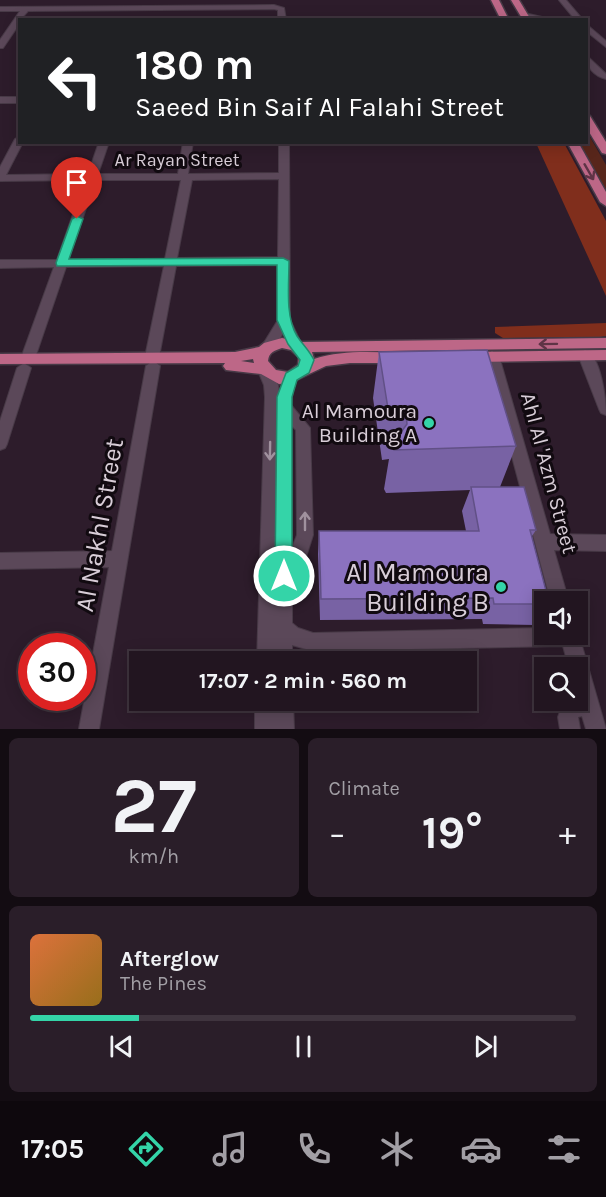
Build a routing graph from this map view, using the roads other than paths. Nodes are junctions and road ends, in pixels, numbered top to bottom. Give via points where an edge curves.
1 (495, 0) edge
2 (515, 0) edge
3 (562, 0) edge
4 (121, 4) edge
5 (26, 8) junction
6 (87, 8) junction
7 (151, 8) junction
8 (0, 9) edge
9 (525, 17) edge
10 (20, 18) edge
11 (82, 18) edge
12 (148, 18) edge
13 (282, 18) edge
14 (504, 18) edge
15 (579, 18) edge
16 (18, 21) edge
17 (588, 29) edge
18 (5, 43) edge
19 (606, 45) edge
20 (588, 60) edge
21 (606, 77) edge
22 (0, 100) edge
23 (18, 100) edge
24 (588, 121) edge
25 (18, 143) edge
26 (103, 144) edge
27 (188, 144) edge
28 (284, 144) edge
29 (573, 144) edge
30 (606, 151) edge
31 (283, 176) junction
32 (0, 177) edge
33 (184, 177) junction
34 (92, 178) junction
35 (606, 202) edge
36 (283, 261) junction
37 (172, 262) junction
38 (62, 263) junction
39 (0, 264) edge
40 (284, 320) junction
41 (606, 340) edge
42 (297, 346) junction
43 (266, 349) junction
44 (582, 349) junction
45 (606, 355) edge
46 (492, 356) junction
47 (0, 359) edge
48 (606, 360) edge
49 (153, 361) junction
50 (26, 363) junction
51 (0, 368) edge
52 (264, 371) junction
53 (298, 373) junction
54 (600, 379) edge
55 (606, 409) edge
56 (0, 444) edge
57 (544, 542) junction
58 (606, 543) edge
59 (119, 559) junction
60 (0, 561) edge
61 (557, 591) edge
62 (283, 627) junction
63 (534, 637) edge
64 (313, 642) junction
65 (572, 645) edge
66 (278, 651) edge
67 (279, 651) edge
68 (291, 651) edge
69 (590, 706) junction
70 (265, 711) edge
71 (284, 711) edge
72 (89, 729) edge
73 (265, 729) edge
74 (284, 729) edge
75 (570, 729) edge
76 (596, 729) edge

1 - 14 main road
2 - 9 main road
3 - 15 street
4 - 6 street
4 - 7 street
5 - 6 street
5 - 8 street
5 - 10 street
6 - 11 street
7 - 12 street
7 - 13 street via 277,7 282,9
16 - 18 street
17 - 19 street
20 - 21 street
22 - 23 street
24 - 30 main road
25 - 32 street
26 - 34 street
27 - 33 street, Al Nakhl Street
28 - 31 street
29 -> 35 main road
31 - 33 street, Ar Rayan Street
31 - 36 street
32 - 34 street, Ar Rayan Street
33 - 34 street, Ar Rayan Street
33 - 37 street, Al Nakhl Street
34 - 38 street
36 - 37 street
36 - 40 street
37 - 38 street
37 - 49 street, Al Nakhl Street
38 - 39 street
38 - 50 street
40 - 42 street
40 - 43 street
41 - 44 main road
42 - 43 main road via 282,343
44 -> 42 main road
42 - 53 main road via 306,355 306,364
43 - 49 main road via 235,357
43 - 52 main road via 260,360
44 - 45 main road
44 - 46 main road
44 - 48 main road
44 - 54 street
46 - 53 main road via 336,359 319,362
46 - 57 street, Ahl Al 'Azm Street
47 - 50 main road
49 - 50 main road
49 - 52 main road via 237,365
49 - 59 street, Al Nakhl Street
50 - 51 main road
50 - 56 street
52 - 53 main road via 282,378
52 -> 66 street via 272,397
62 -> 53 street via 284,407 286,389
54 - 55 street
57 - 58 street
57 - 61 street, Ahl Al 'Azm Street
59 - 60 street
59 - 72 street, Al Nakhl Street
62 - 64 street via 293,636
62 - 67 street
63 - 64 street
64 - 68 street
65 - 69 street
69 - 75 street via 570,710
69 - 76 street
70 - 73 street
71 - 74 street

